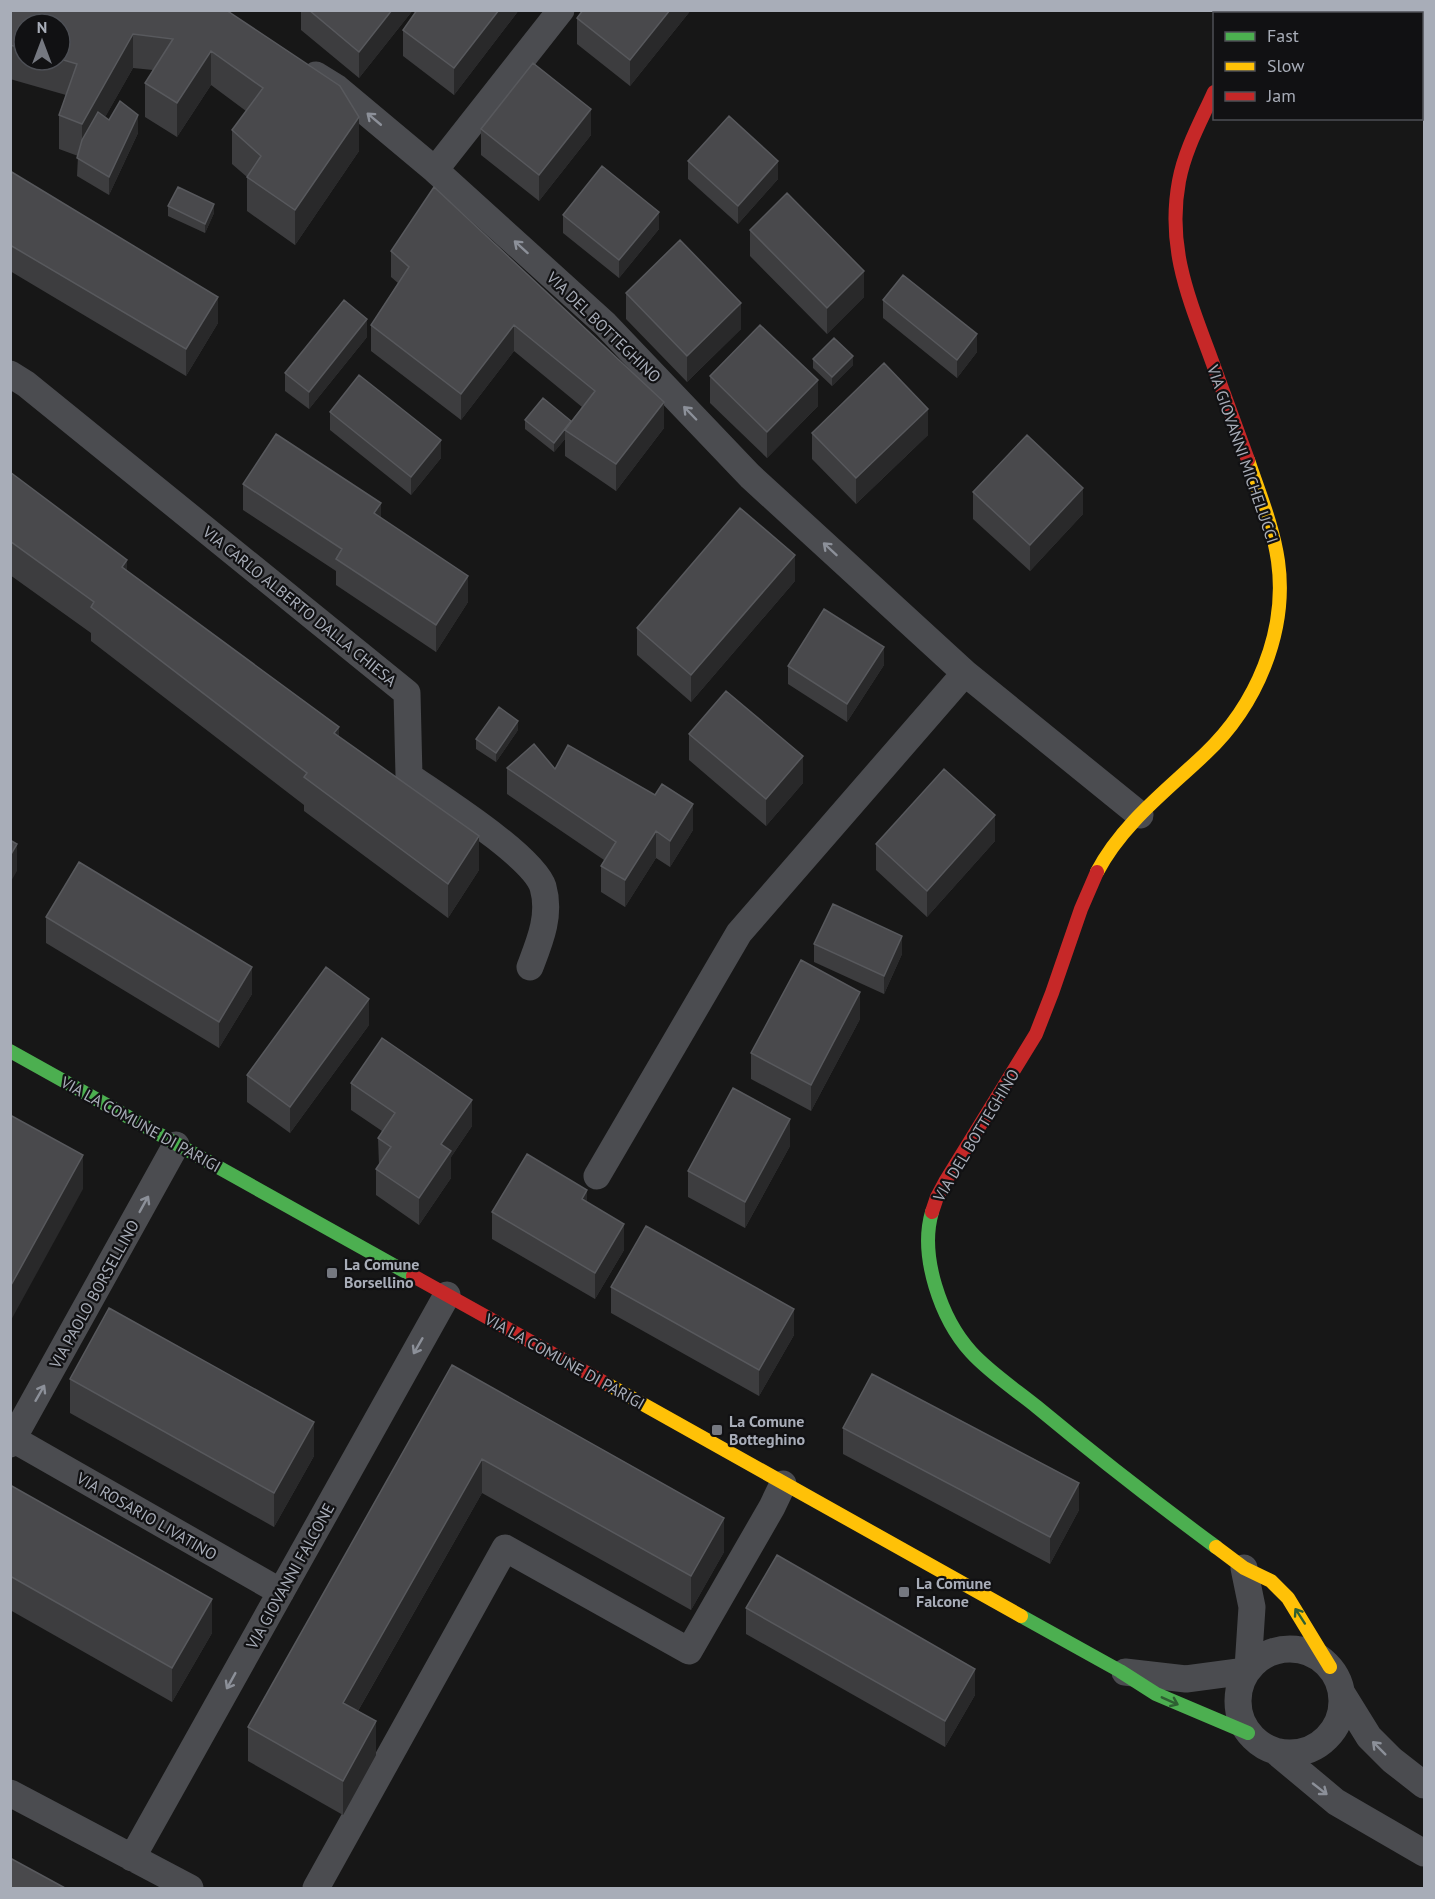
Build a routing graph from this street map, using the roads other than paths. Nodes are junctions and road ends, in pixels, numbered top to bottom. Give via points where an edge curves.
1 (561, 10) edge
2 (297, 62) edge
3 (1213, 98) edge
4 (435, 170) junction
5 (10, 374) edge
6 (965, 673) junction
7 (1140, 815) junction
8 (530, 967) dead end
9 (10, 1051) edge
10 (176, 1144) junction
11 (597, 1176) dead end
12 (447, 1295) junction
13 (12, 1441) edge
14 (783, 1484) junction
15 (1244, 1568) junction
16 (281, 1592) junction
17 (1329, 1666) junction
18 (1247, 1669) junction
19 (1120, 1671) junction
20 (1342, 1695) junction
21 (1248, 1733) junction
22 (1275, 1751) junction
23 (1425, 1785) edge
24 (10, 1793) edge
25 (1425, 1853) edge
26 (132, 1858) junction
27 (190, 1888) edge
28 (316, 1888) edge

1 - 4 street
4 -> 2 street, VIA DEL BOTTEGHINO via 337,88
3 - 7 street, VIA GIOVANNI MICHELUCCI via 1183,166 1176,206 1176,252 1184,285 1268,519 1277,560 1279,599 1263,670 1239,716 1221,739
6 -> 4 street, VIA DEL BOTTEGHINO via 750,476 605,324
5 - 8 street, VIA CARLO ALBERTO DALLA CHIESA via 407,693 409,776 503,842 542,885 547,914
6 - 7 street, VIA DEL BOTTEGHINO
6 - 11 street via 739,933
7 - 15 street, VIA DEL BOTTEGHINO via 1116,842 1099,870 1080,910 1035,1035 937,1197 929,1228 932,1269 941,1306 971,1352 1073,1439
9 - 10 street, VIA LA COMUNE DI PARIGI
10 - 12 street, VIA LA COMUNE DI PARIGI
13 -> 10 street, VIA PAOLO BORSELLINO
12 - 14 street, VIA LA COMUNE DI PARIGI
12 -> 16 street, VIA GIOVANNI FALCONE
13 - 16 street, VIA ROSARIO LIVATINO
14 - 19 street, VIA LA COMUNE DI PARIGI
14 - 28 street via 689,1652 504,1548
17 -> 15 street, VIA DEL BOTTEGHINO via 1288,1598 1271,1581
15 - 18 street via 1252,1607
16 -> 26 street, VIA GIOVANNI FALCONE
17 - 18 street via 1310,1653 1285,1649 1260,1658
17 - 20 street, VIA DEL BOTTEGHINO
18 - 19 street, VIA LA COMUNE DI PARIGI via 1186,1679
18 - 21 street via 1238,1698 1240,1716
19 -> 21 street, VIA LA COMUNE DI PARIGI via 1156,1694
20 - 22 street via 1342,1713 1327,1738 1311,1750 1293,1754
23 -> 20 street, VIA DEL BOTTEGHINO via 1369,1737
21 - 22 street
22 -> 25 street via 1336,1802
24 - 26 street
26 - 27 street

